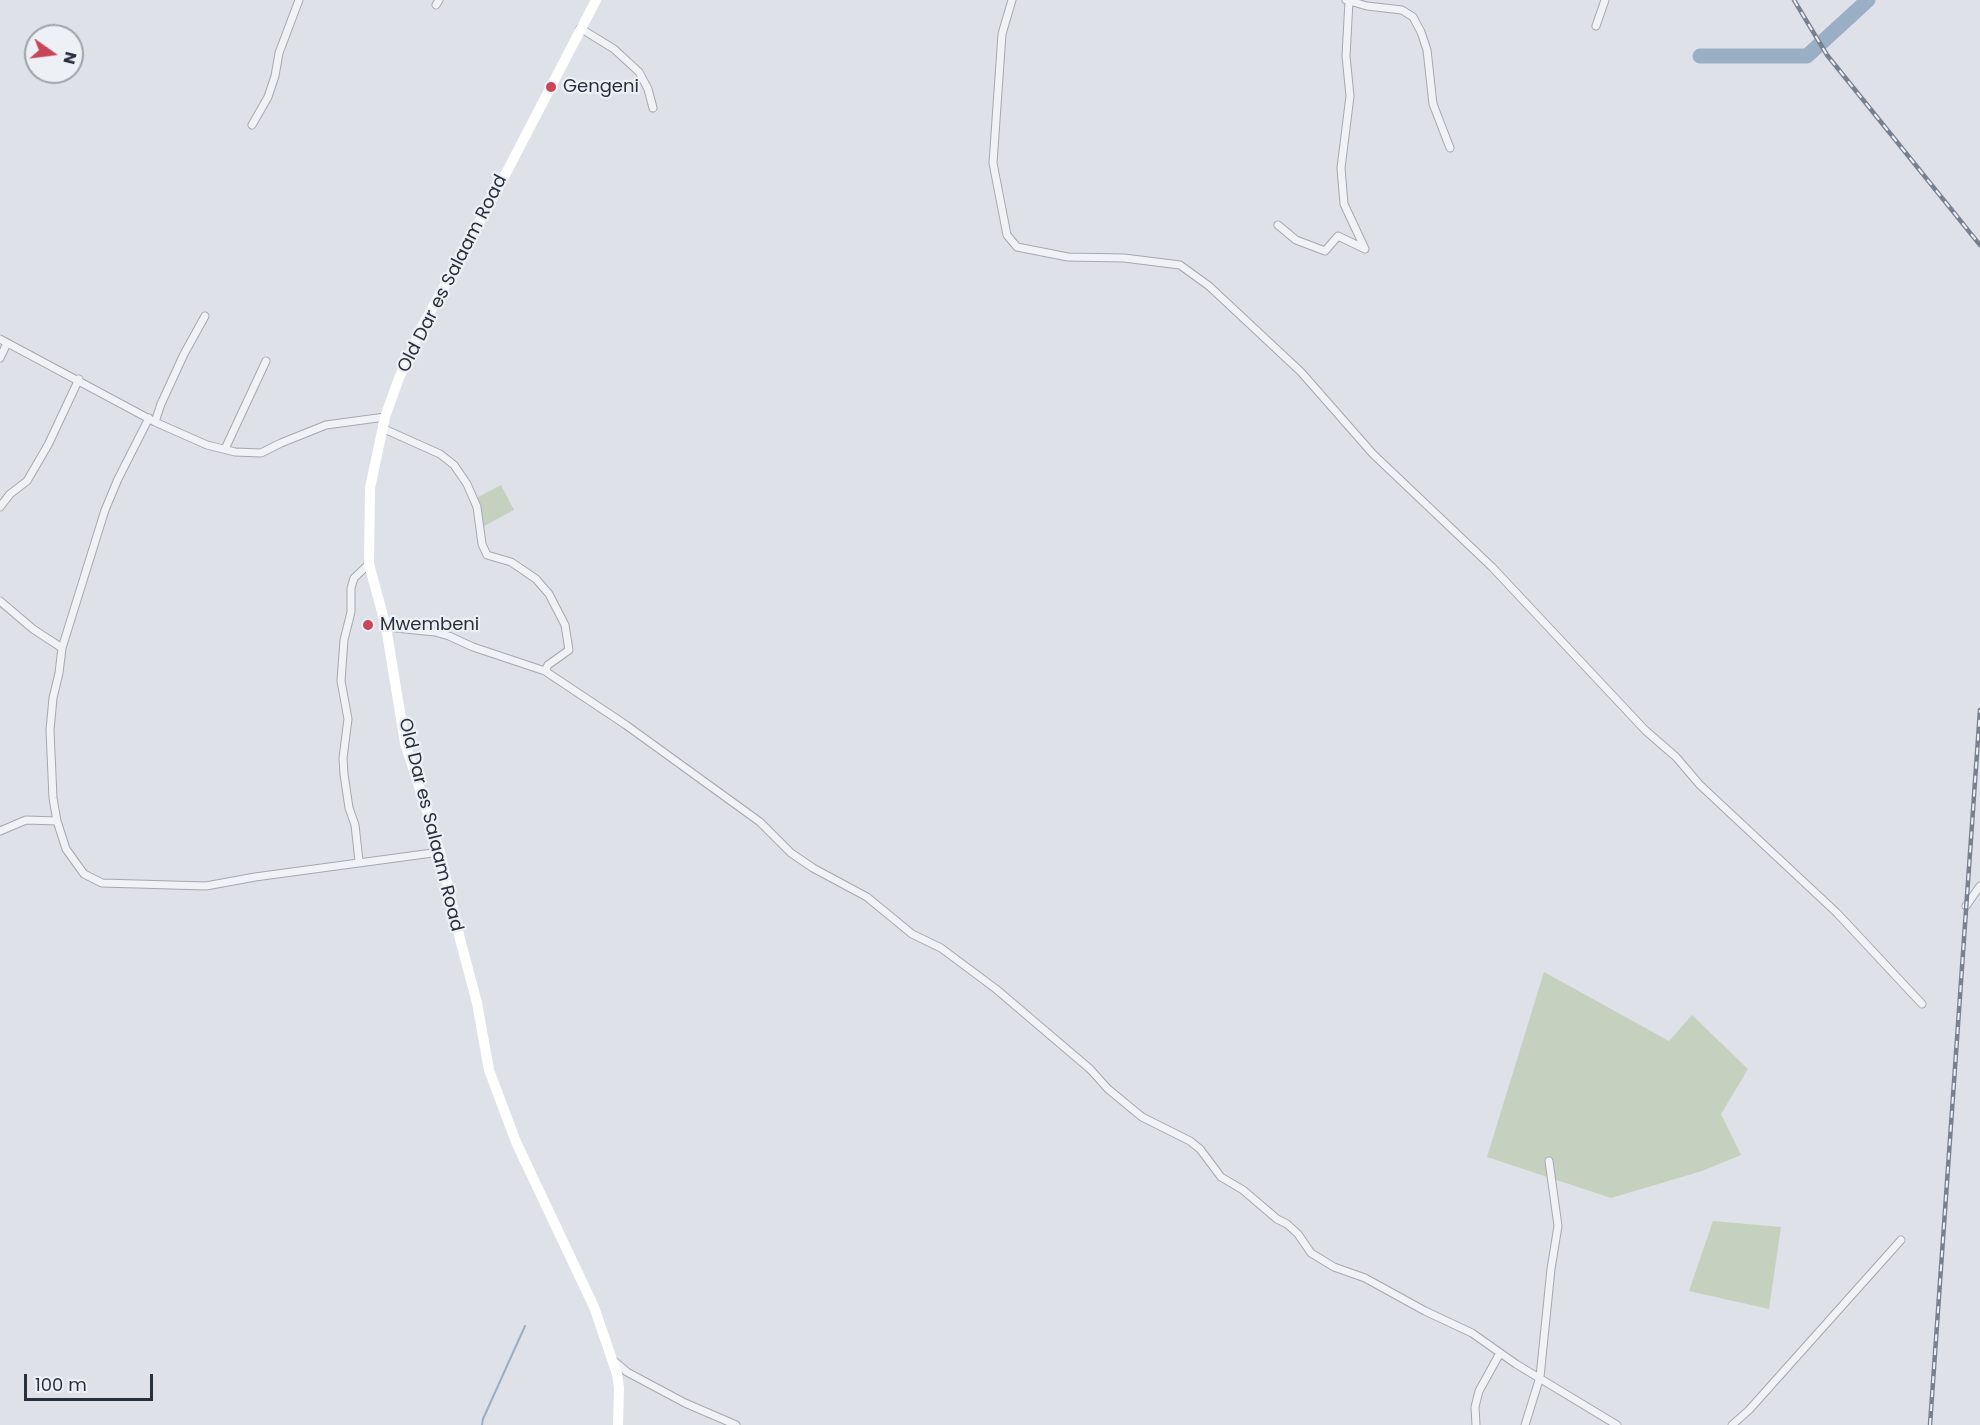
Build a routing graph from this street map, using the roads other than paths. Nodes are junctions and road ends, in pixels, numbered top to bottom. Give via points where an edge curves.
1 (299, 0) edge
2 (596, 0) edge
3 (1012, 0) edge
4 (1605, 0) edge
5 (1346, 1) edge
6 (1596, 26) dead end
7 (580, 28) junction
8 (653, 108) dead end
9 (252, 125) dead end
10 (1450, 148) dead end
11 (1278, 225) dead end
12 (205, 316) dead end
13 (0, 339) edge
14 (8, 343) junction
15 (0, 358) edge
16 (266, 361) dead end
17 (79, 380) junction
18 (152, 420) junction
19 (383, 423) junction
20 (225, 449) junction
21 (0, 507) edge
22 (369, 564) junction
23 (0, 601) edge
24 (386, 627) junction
25 (62, 648) junction
26 (545, 671) junction
27 (57, 820) junction
28 (0, 831) edge
29 (440, 852) junction
30 (359, 861) junction
31 (1980, 886) edge
32 (1966, 906) dead end
33 (1922, 1004) dead end
34 (1549, 1161) dead end
35 (1901, 1240) dead end
36 (1500, 1353) junction
37 (614, 1361) junction
38 (1540, 1377) junction
39 (618, 1425) edge
40 (736, 1425) edge
41 (1476, 1425) edge
42 (1525, 1425) edge
43 (1617, 1425) edge
44 (1732, 1425) edge

1 - 9 street via 268,97
2 - 7 street, Old Dar es Salaam Road
3 - 33 street via 1002,34 993,163 1007,235 1017,248 1068,257 1180,265 1209,286 1301,372 1373,454 1492,567 1645,730 1837,913
4 - 6 street
5 - 10 street via 1402,10 1413,17 1427,50 1433,104
5 - 11 street via 1350,96 1341,168 1344,204 1365,249 1338,236 1325,250 1296,240
7 - 8 street via 614,49 639,72
7 - 19 street, Old Dar es Salaam Road via 422,327
12 - 18 street
13 - 14 street
14 - 15 street
14 - 17 street
16 - 20 street
17 - 18 street
17 - 21 street via 27,481
18 - 20 street
18 - 25 street via 105,510
19 - 20 street via 326,425 261,453
19 - 22 street, Old Dar es Salaam Road via 370,488
19 - 26 street via 454,465 477,507 487,555 520,567 549,594 565,625 569,650
22 - 24 street, Old Dar es Salaam Road
22 - 30 street via 352,584 341,681 348,719 344,774
23 - 25 street
24 - 26 street via 435,632
24 - 29 street, Old Dar es Salaam Road via 405,743
25 - 27 street via 50,730 52,798
26 - 36 street via 760,822 791,853 867,897 912,934 941,948 996,989 1142,1117 1200,1149 1221,1178 1287,1224 1311,1253 1472,1333
27 - 28 street via 26,820
27 - 30 street via 66,849 84,874 102,883 206,886
29 - 30 street
29 - 37 street, Old Dar es Salaam Road via 489,1070 516,1142 594,1307
31 - 32 street
34 - 38 street via 1558,1226
35 - 44 street
36 - 38 street
36 - 41 street via 1479,1391
37 - 39 street, Old Dar es Salaam Road via 619,1388
37 - 40 street via 684,1403
38 - 42 street
38 - 43 street

